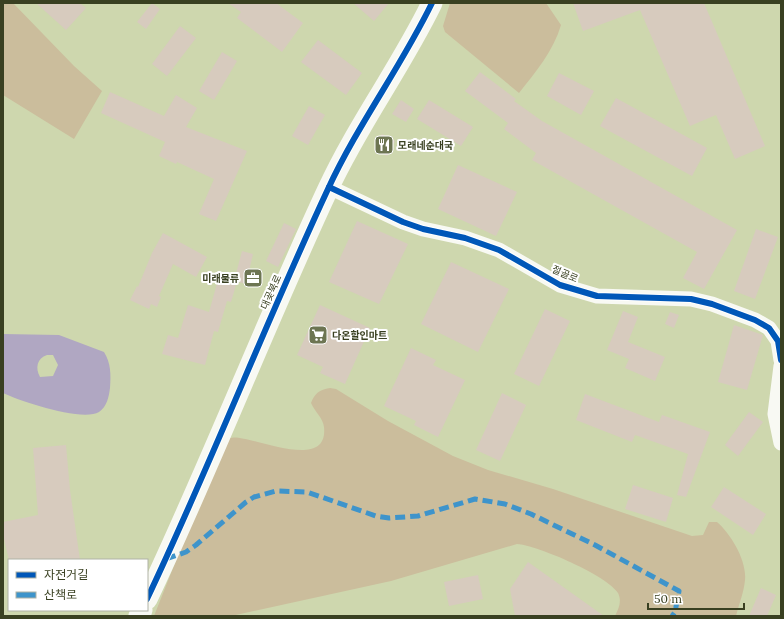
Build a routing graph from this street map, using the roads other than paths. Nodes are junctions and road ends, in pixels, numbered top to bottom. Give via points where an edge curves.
1 (432, 3) edge
2 (329, 186) junction
3 (781, 360) edge
4 (781, 366) edge
5 (781, 443) edge
6 (148, 597) edge

1 - 2 street, 대곶북로 via 418,33
2 - 3 street, 절골로 via 403,222 499,250 560,285 597,296 691,299 755,320 769,328 778,341
2 - 6 street, 대곶북로
4 - 5 street via 775,414

